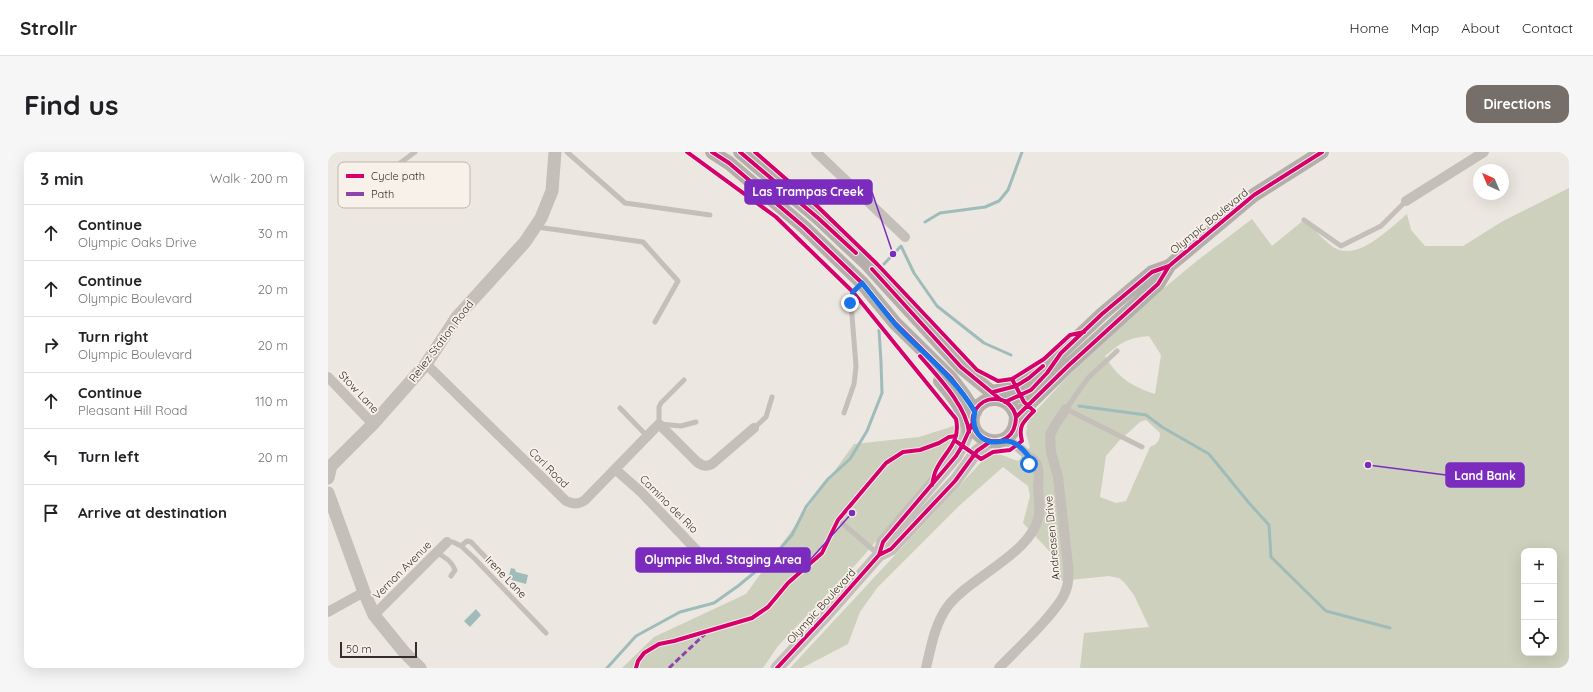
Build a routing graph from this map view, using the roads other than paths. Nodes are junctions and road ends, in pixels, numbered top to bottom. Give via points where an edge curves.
1 (415, 152) edge
2 (555, 152) edge
3 (567, 152) edge
4 (712, 152) edge
5 (740, 152) edge
6 (816, 152) edge
7 (1322, 152) edge
8 (1484, 152) edge
9 (401, 162) edge
10 (1406, 201) joint
11 (710, 215) dead end
12 (1304, 220) dead end
13 (536, 227) junction
14 (905, 237) dead end
15 (1169, 266) junction
16 (862, 283) junction
17 (655, 322) dead end
18 (895, 323) junction
19 (1117, 351) dead end
20 (426, 364) junction
21 (328, 377) edge
22 (684, 380) dead end
23 (772, 397) dead end
24 (1000, 398) junction
25 (620, 408) dead end
26 (1066, 409) junction
27 (844, 413) dead end
28 (696, 422) dead end
29 (972, 422) junction
30 (372, 424) junction
31 (659, 424) junction
32 (754, 428) joint
33 (1008, 435) junction
34 (647, 436) junction
35 (1142, 448) dead end
36 (615, 469) junction
37 (329, 474) edge
38 (328, 493) edge
39 (842, 523) dead end
40 (447, 542) joint
41 (460, 546) junction
42 (436, 553) junction
43 (879, 555) junction
44 (704, 558) dead end
45 (494, 565) dead end
46 (451, 576) dead end
47 (364, 592) junction
48 (328, 612) edge
49 (374, 614) junction
50 (546, 633) dead end
51 (420, 668) edge
52 (777, 668) edge
53 (926, 668) edge
54 (999, 668) edge

1 - 9 lane
2 - 13 street, Reliez Station Road via 552,191
3 - 11 lane via 625,203
4 - 16 main road via 729,163 804,227
5 - 24 main road via 818,218 867,264 961,367
6 - 14 street
7 - 15 main road, Olympic Boulevard via 1254,195
8 - 10 street
10 - 12 lane via 1381,226 1341,246
13 - 17 lane via 643,242 678,281
13 - 20 street, Reliez Station Road via 526,242 457,317
15 - 24 main road, Olympic Boulevard via 1152,272 1102,314 1061,354
15 - 33 main road, Olympic Boulevard via 1158,284 1068,366
16 - 18 main road
16 - 27 lane via 853,292 850,303 856,366 854,384
18 - 29 main road via 952,395 966,419
18 - 29 main road via 951,378 964,395
19 - 26 lane via 1088,378
20 - 30 street, Reliez Station Road
20 - 36 street, Carl Road via 566,501 580,503
21 - 30 street, Stow Lane
22 - 31 lane via 661,402
23 - 32 lane via 766,417
24 - 29 main road, Olympic Boulevard via 985,401 979,406
24 - 33 main road via 1012,408
25 - 34 lane
26 - 35 lane
26 - 54 street, Andreasen Drive via 1050,435 1051,452 1058,477 1068,565 1066,591 1049,615
28 - 31 lane via 681,426
29 - 33 main road via 978,435
29 - 43 street, Olympic Boulevard via 956,456 883,542
30 - 37 street, Reliez Station Road via 331,466
31 - 32 street via 697,462 708,466
31 - 34 street, Carl Road
33 - 43 street, Olympic Boulevard via 977,451 955,481 891,549
33 - 53 street via 1036,462 1040,478 1039,516 1023,544 972,582 948,606 936,630
34 - 36 street, Carl Road
36 - 44 street, Camino del Rio via 641,492
38 - 47 street
39 - 43 lane
40 - 41 lane, Irene Lane
40 - 42 street, Vernon Avenue
41 - 45 lane via 467,541 470,542
41 - 50 lane, Irene Lane via 495,578
42 - 46 lane via 444,556 454,566 455,570
42 - 49 street, Vernon Avenue
43 - 52 street, Olympic Boulevard
47 - 48 street
47 - 49 street
49 - 51 street

